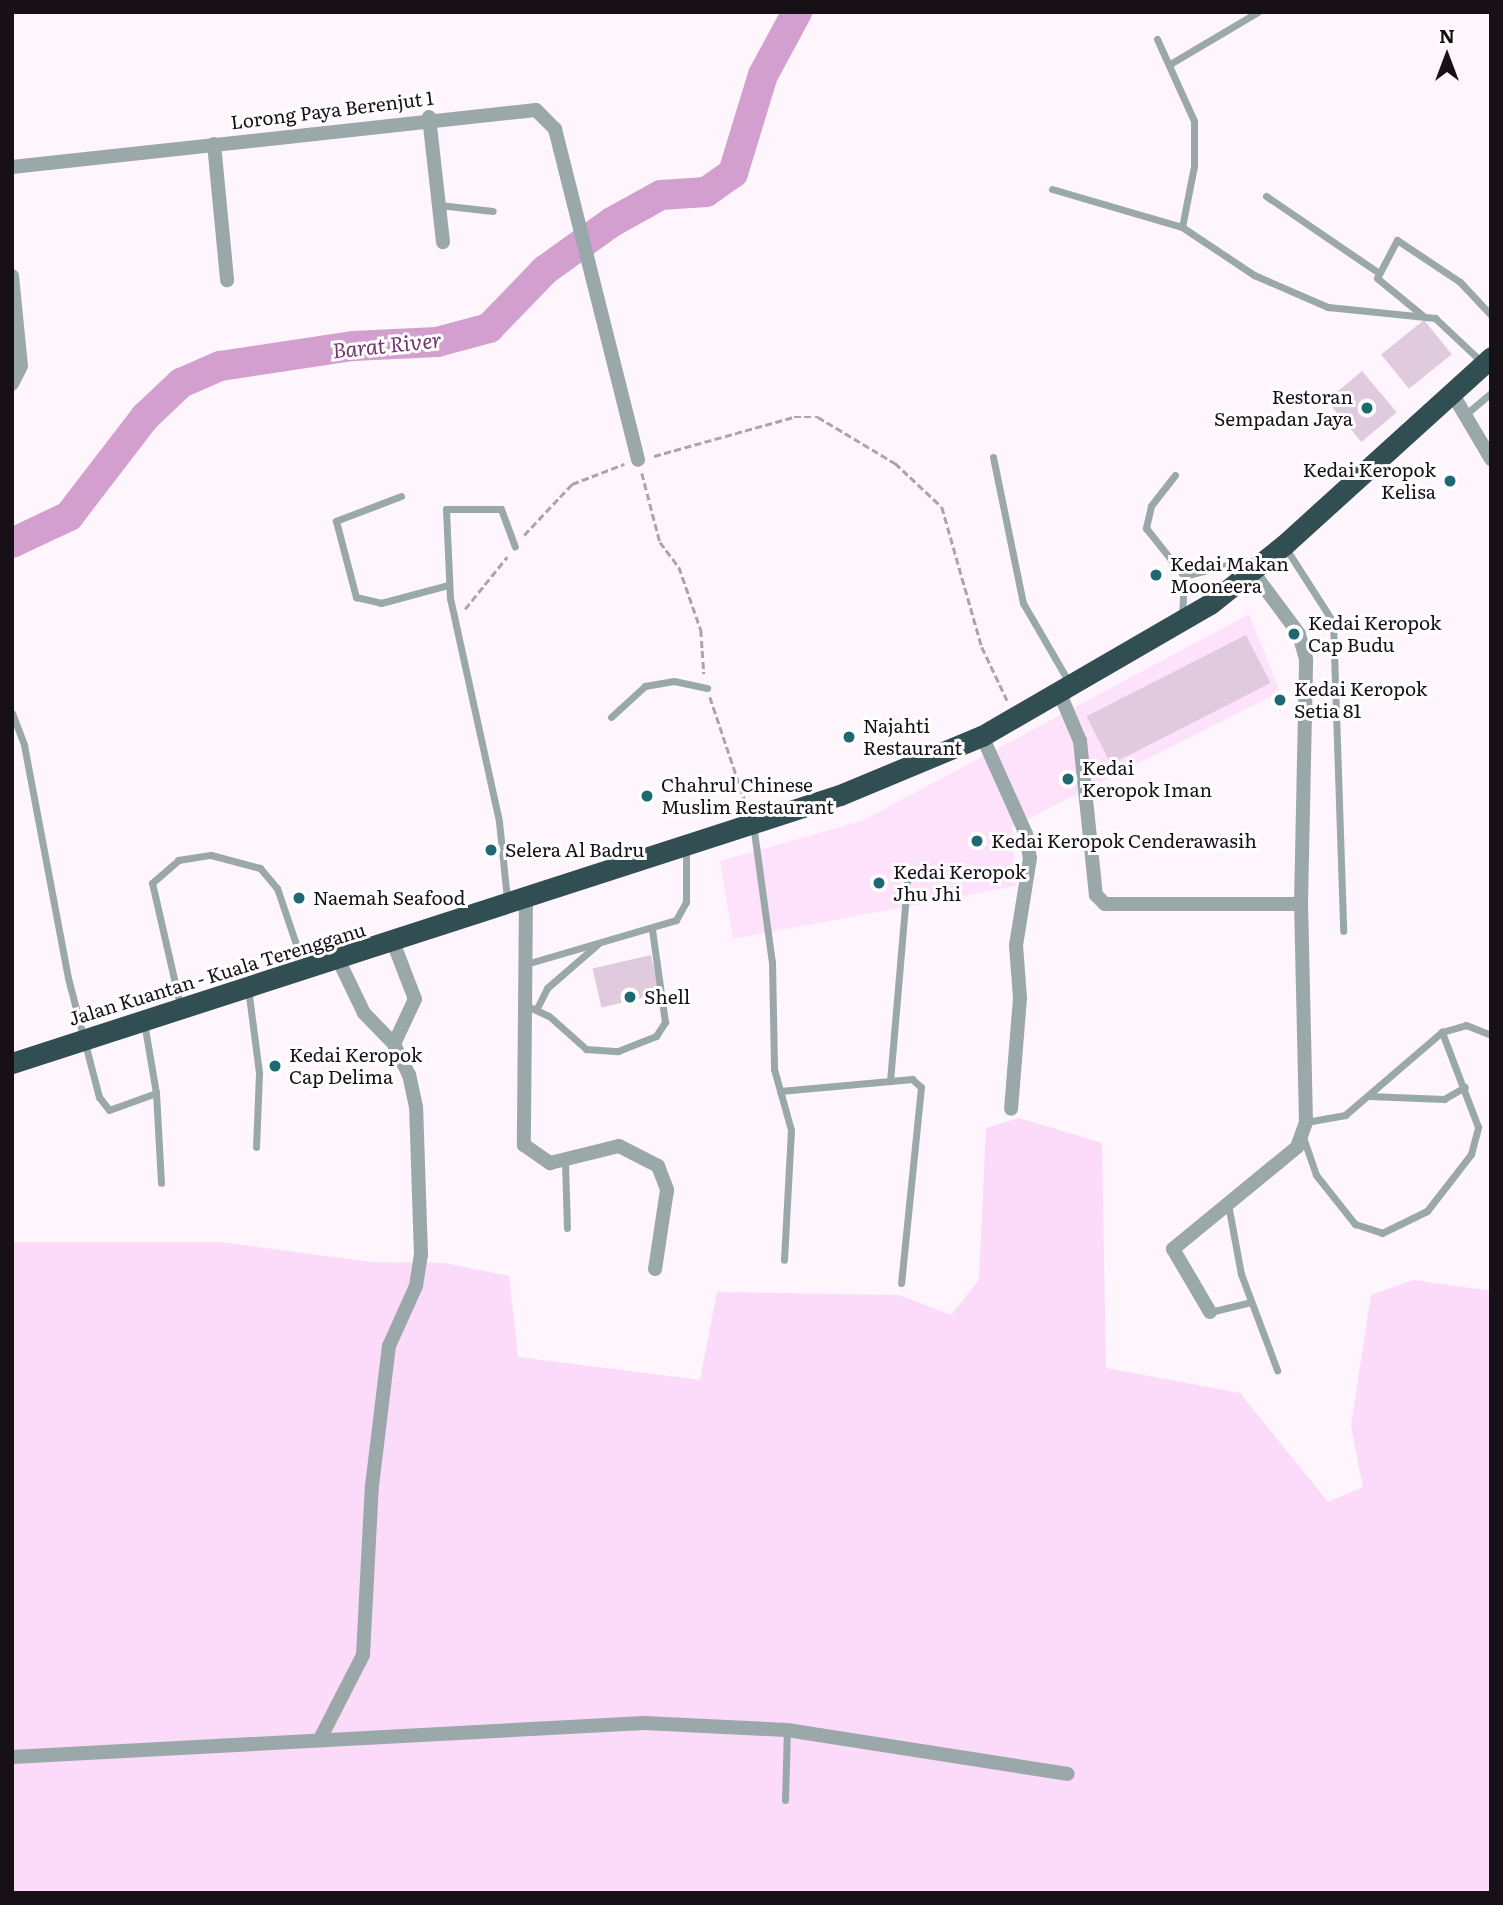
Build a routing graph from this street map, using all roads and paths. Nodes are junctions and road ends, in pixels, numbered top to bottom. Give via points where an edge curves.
1 (1258, 12) edge
2 (1157, 39) dead end
3 (1170, 64) junction
4 (429, 117) junction
5 (214, 144) junction
6 (12, 167) edge
7 (1052, 189) dead end
8 (1266, 196) dead end
9 (438, 205) junction
10 (493, 211) dead end
11 (1182, 227) junction
12 (443, 242) dead end
13 (1376, 271) junction
14 (12, 276) edge
15 (227, 281) dead end
16 (1422, 315) junction
17 (1491, 315) edge
18 (1487, 360) edge
19 (12, 384) edge
20 (1452, 393) junction
21 (1491, 393) edge
22 (1466, 414) junction
23 (993, 457) dead end
24 (1491, 459) edge
25 (638, 460) junction
26 (1175, 475) dead end
27 (401, 496) dead end
28 (1284, 545) junction
29 (515, 547) junction
30 (1247, 575) junction
31 (1184, 576) junction
32 (448, 585) junction
33 (1184, 621) junction
34 (454, 622) junction
35 (707, 688) junction
36 (1066, 691) junction
37 (12, 713) edge
38 (1016, 717) junction
39 (611, 718) dead end
40 (982, 736) junction
41 (753, 823) junction
42 (686, 846) junction
43 (908, 873) dead end
44 (516, 900) junction
45 (1301, 904) junction
46 (652, 929) junction
47 (1343, 931) dead end
48 (393, 942) junction
49 (599, 943) junction
50 (339, 961) junction
51 (524, 964) junction
52 (306, 970) junction
53 (248, 988) junction
54 (530, 1007) junction
55 (181, 1009) junction
56 (144, 1021) junction
57 (1442, 1032) junction
58 (1491, 1035) edge
59 (83, 1041) junction
60 (394, 1044) junction
61 (12, 1063) edge
62 (890, 1080) junction
63 (1465, 1087) junction
64 (780, 1091) junction
65 (156, 1093) junction
66 (1368, 1096) junction
67 (1011, 1109) dead end
68 (1306, 1122) junction
69 (1304, 1140) junction
70 (256, 1147) dead end
71 (565, 1162) junction
72 (160, 1183) dead end
73 (1228, 1203) junction
74 (567, 1228) dead end
75 (784, 1260) dead end
76 (655, 1269) dead end
77 (901, 1283) dead end
78 (1251, 1302) junction
79 (1210, 1312) joint
80 (1277, 1370) dead end
81 (787, 1730) junction
82 (320, 1739) junction
83 (12, 1758) edge
84 (1068, 1774) dead end
85 (785, 1800) dead end

1 - 3 lane
2 - 3 lane
3 - 11 lane via 1194,121 1194,166
4 - 5 street, Lorong Paya Berenjut 1
4 - 9 street
4 - 25 street, Lorong Paya Berenjut 1 via 518,107 548,116
5 - 6 street, Lorong Paya Berenjut 1
5 - 15 street
7 - 11 lane
8 - 13 lane
9 - 10 lane
9 - 12 street
11 - 16 lane via 1254,275 1328,307
13 - 16 lane via 1381,282
13 - 17 lane via 1391,243 1406,241
14 - 19 street via 21,366
16 - 18 lane via 1451,328
18 - 20 highway, Jalan Kuantan - Kuala Terengganu
20 - 22 street
20 - 28 highway, Jalan Kuantan - Kuala Terengganu
21 - 22 lane
22 - 24 street
23 - 36 lane via 1023,603
25 - 29 path via 572,484
25 - 35 path via 660,542 679,567 701,629
25 - 38 path via 794,417 833,422 895,463 942,507 982,647
26 - 31 lane via 1151,506 1146,528
27 - 32 lane via 336,521 356,597 381,603
28 - 30 highway, Jalan Kuantan - Kuala Terengganu
28 - 47 lane via 1333,622
29 - 32 lane via 501,509 446,509
29 - 34 path
30 - 31 lane via 1227,565
30 - 33 highway, Jalan Kuantan - Kuala Terengganu
30 - 45 street via 1299,634 1306,659
31 - 33 lane via 1178,597
32 - 34 lane
33 - 36 highway, Jalan Kuantan - Kuala Terengganu
34 - 44 lane
35 - 39 lane via 664,680 645,686
35 - 41 path
36 - 38 highway, Jalan Kuantan - Kuala Terengganu
36 - 45 street via 1080,741 1096,895 1105,904
37 - 59 lane
38 - 40 highway, Jalan Kuantan - Kuala Terengganu
40 - 41 highway, Jalan Kuantan - Kuala Terengganu via 840,795
40 - 67 street via 1026,834 1030,858 1016,945 1020,998
41 - 42 highway, Jalan Kuantan - Kuala Terengganu
41 - 64 lane via 763,869
42 - 44 highway, Jalan Kuantan - Kuala Terengganu
42 - 46 lane via 683,911
43 - 62 lane
44 - 48 highway, Jalan Kuantan - Kuala Terengganu
44 - 51 street
45 - 68 street
46 - 49 lane
46 - 54 lane via 663,1032 599,1052 571,1040
48 - 50 highway, Jalan Kuantan - Kuala Terengganu
48 - 60 street via 415,999
49 - 51 lane
49 - 54 lane
50 - 52 highway, Jalan Kuantan - Kuala Terengganu
50 - 60 street via 364,1013
51 - 54 street
52 - 53 highway, Jalan Kuantan - Kuala Terengganu
52 - 55 lane via 277,888 260,868 211,855 178,860 152,883
53 - 55 highway, Jalan Kuantan - Kuala Terengganu
53 - 70 lane via 259,1073
54 - 71 street via 524,1145 541,1159
55 - 56 highway, Jalan Kuantan - Kuala Terengganu
56 - 59 highway, Jalan Kuantan - Kuala Terengganu
56 - 65 lane
57 - 58 lane via 1466,1025
57 - 63 lane
57 - 66 lane
59 - 61 highway, Jalan Kuantan - Kuala Terengganu
59 - 65 lane via 102,1106 109,1110
60 - 82 street via 416,1107 420,1272 389,1346 372,1486 363,1656
62 - 64 lane
62 - 77 lane via 912,1079 921,1087
63 - 66 lane via 1444,1099
63 - 69 lane via 1478,1126 1471,1154 1427,1211 1382,1233 1355,1224 1316,1175
64 - 75 lane via 791,1129
65 - 72 lane
66 - 68 lane via 1327,1123
68 - 69 street
69 - 73 street
71 - 74 lane
71 - 76 street via 619,1146 658,1166 667,1190
73 - 78 lane
73 - 79 street via 1173,1250
78 - 79 lane
78 - 80 lane
81 - 82 street via 644,1723
81 - 84 street
81 - 85 lane
82 - 83 street

